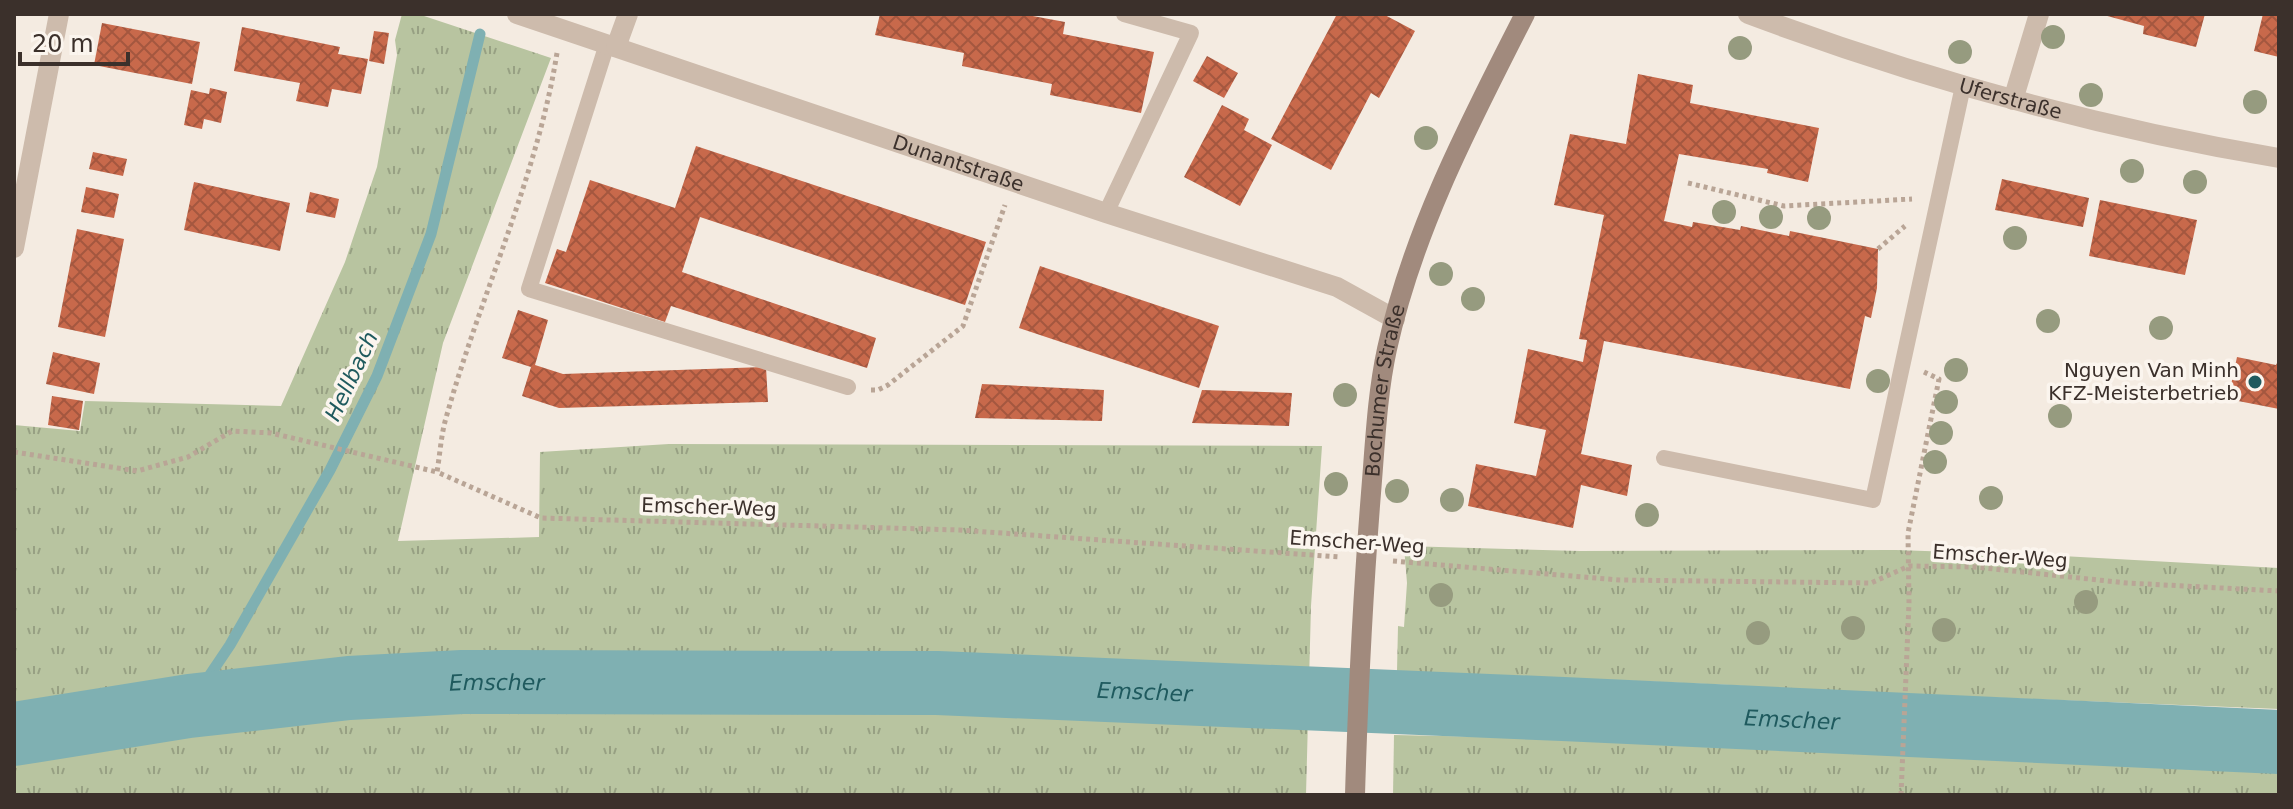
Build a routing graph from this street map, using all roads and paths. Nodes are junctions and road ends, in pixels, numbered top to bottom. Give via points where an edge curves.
1 (59, 14) edge
2 (517, 14) edge
3 (628, 14) edge
4 (1124, 14) edge
5 (1525, 14) edge
6 (1748, 14) edge
7 (2039, 14) edge
8 (561, 29) junction
9 (612, 46) junction
10 (1963, 86) junction
11 (2013, 100) junction
12 (2279, 158) edge
13 (1013, 181) junction
14 (1688, 183) dead end
15 (1940, 198) junction
16 (1106, 213) junction
17 (14, 248) edge
18 (1395, 319) junction
19 (1903, 362) junction
20 (848, 387) joint
21 (14, 452) edge
22 (1664, 458) dead end
23 (437, 472) junction
24 (1365, 559) junction
25 (1909, 566) junction
26 (2279, 591) edge
27 (1355, 795) edge
28 (1901, 795) edge

1 - 17 street
2 - 8 street, Dunantstraße
3 - 9 street
4 - 16 lane via 1191,33
5 - 18 main road, Bochumer Straße via 1429,213
6 - 10 street, Uferstraße
7 - 11 street
8 - 9 street, Dunantstraße
8 - 23 path via 552,85 445,420
9 - 13 street, Dunantstraße
9 - 20 lane via 529,289
10 - 11 street, Uferstraße
10 - 15 lane
11 - 12 street, Uferstraße
13 - 16 street, Dunantstraße
13 - 20 path via 963,326 888,385 864,391
14 - 15 path via 1784,206
15 - 19 lane
16 - 18 street, Dunantstraße via 1337,287
18 - 24 main road, Bochumer Straße via 1380,392
19 - 22 lane via 1873,500
19 - 25 path via 1939,379 1908,533
21 - 23 path, Emscher-Weg via 137,471 188,457 232,431 271,433
23 - 24 path, Emscher-Weg via 541,518 959,530
24 - 25 path, Emscher-Weg via 1619,580 1871,583
24 - 27 main road, Bochumer Straße
25 - 26 path, Emscher-Weg
25 - 28 path

